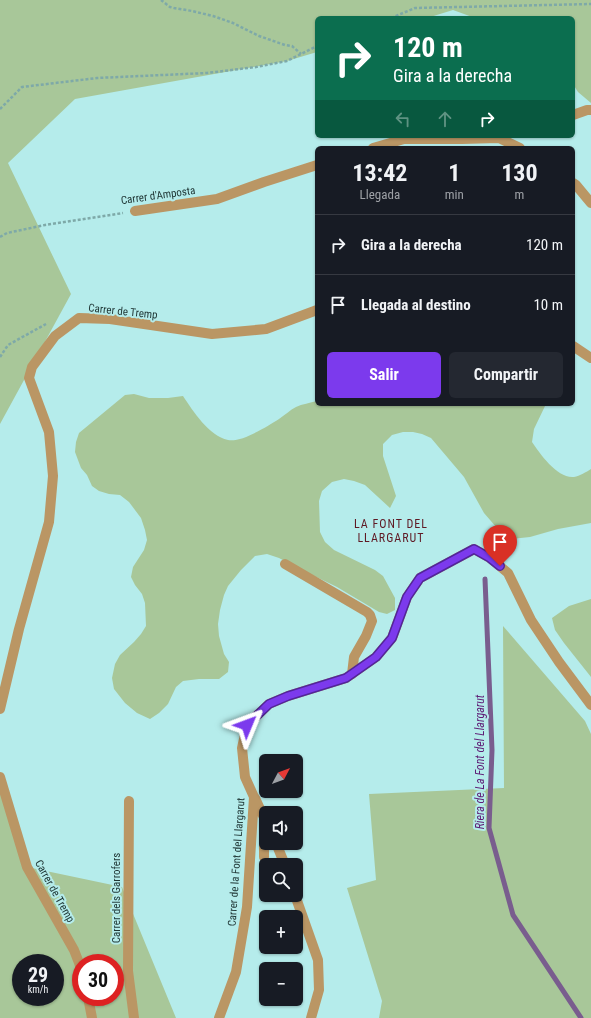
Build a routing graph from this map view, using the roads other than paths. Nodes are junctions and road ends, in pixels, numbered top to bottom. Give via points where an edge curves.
1 (591, 110) edge
2 (575, 113) edge
3 (453, 138) edge
4 (504, 138) edge
5 (380, 146) edge
6 (517, 146) edge
7 (315, 166) edge
8 (575, 184) edge
9 (591, 203) edge
10 (135, 211) road end
11 (315, 311) edge
12 (575, 347) edge
13 (591, 358) edge
14 (285, 564) dead end
15 (352, 674) junction
16 (591, 705) edge
17 (0, 708) edge
18 (0, 777) edge
19 (254, 797) junction
20 (128, 801) dead end
21 (259, 807) edge
22 (264, 850) edge
23 (264, 857) dead end
24 (297, 902) edge
25 (76, 954) edge
26 (90, 1006) edge
27 (92, 1018) edge
28 (134, 1018) edge
29 (219, 1018) edge
30 (311, 1018) edge

1 - 2 street
3 - 5 street via 404,139
4 - 6 street
7 - 10 street, Carrer d'Amposta via 217,199
8 - 9 street
11 - 17 street, Carrer de Tremp via 266,329 212,334 79,318 55,336 32,367 29,378 49,432 52,476 49,522
12 - 13 street
14 - 15 street via 370,615 372,621 354,657
15 - 16 street, Carrer de la Font del Llargarut via 376,657 392,638 407,597 420,578 474,549 508,573 532,620
15 - 19 street, Carrer de la Font del Llargarut via 269,704 247,725 242,748 245,777
18 - 25 street, Carrer de Tremp via 27,867
19 - 21 street
19 - 29 street, Carrer de la Font del Llargarut via 247,907 236,972
20 - 28 street, Carrer dels Garrofers via 128,971
22 - 23 street
24 - 30 street via 318,960 319,990
26 - 27 street

